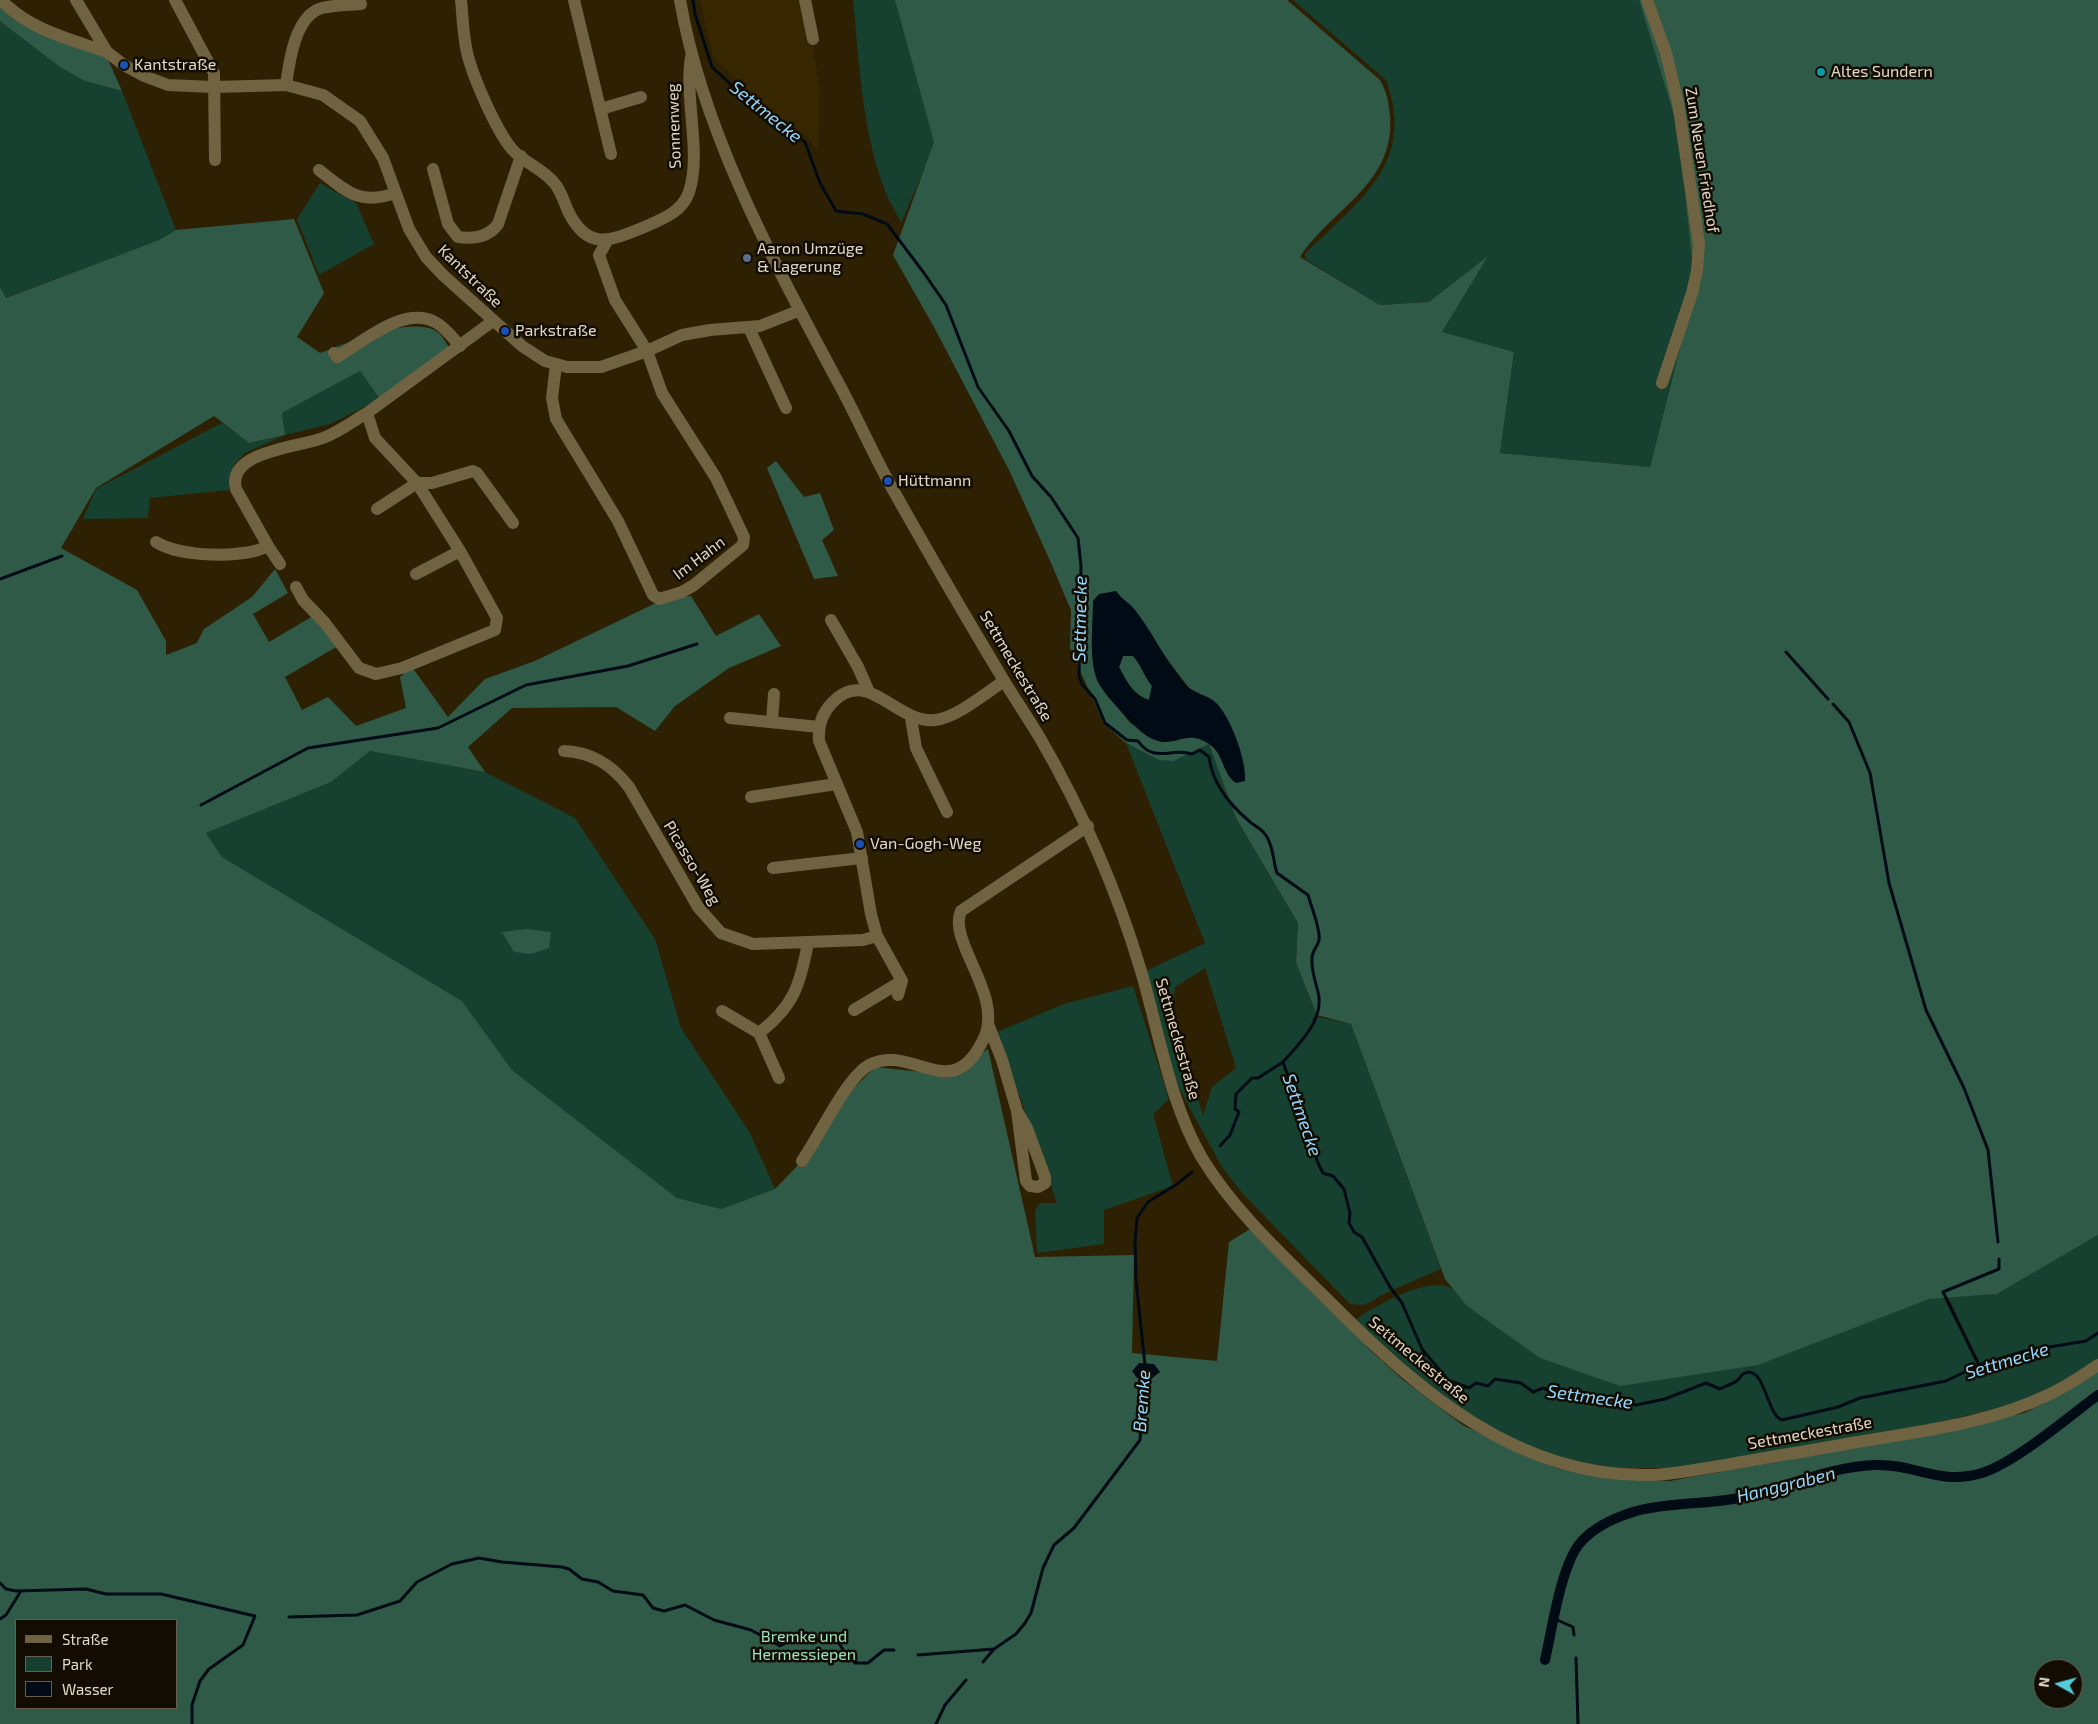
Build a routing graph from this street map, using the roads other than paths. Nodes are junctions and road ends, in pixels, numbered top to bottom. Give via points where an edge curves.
1 (1, 0) edge
2 (76, 0) edge
3 (175, 0) edge
4 (461, 0) edge
5 (574, 0) edge
6 (680, 0) edge
7 (805, 0) edge
8 (1647, 0) edge
9 (361, 4) dead end
10 (813, 39) dead end
11 (692, 50) junction
12 (107, 52) junction
13 (286, 86) junction
14 (214, 87) junction
15 (641, 97) dead end
16 (601, 109) junction
17 (611, 154) dead end
18 (521, 156) junction
19 (215, 160) dead end
20 (434, 169) dead end
21 (319, 170) dead end
22 (395, 193) junction
23 (607, 241) junction
24 (798, 311) junction
25 (494, 321) junction
26 (749, 328) junction
27 (460, 346) junction
28 (647, 351) junction
29 (334, 353) dead end
30 (556, 365) junction
31 (1662, 384) dead end
32 (786, 408) dead end
33 (367, 413) junction
34 (417, 483) junction
35 (377, 509) dead end
36 (513, 524) dead end
37 (156, 542) dead end
38 (268, 546) junction
39 (460, 551) junction
40 (280, 564) dead end
41 (416, 574) dead end
42 (296, 587) dead end
43 (830, 620) dead end
44 (1004, 681) junction
45 (869, 692) junction
46 (774, 694) dead end
47 (730, 718) dead end
48 (911, 718) junction
49 (772, 721) junction
50 (819, 726) junction
51 (564, 751) dead end
52 (836, 784) junction
53 (751, 797) dead end
54 (947, 812) dead end
55 (1088, 826) junction
56 (862, 858) junction
57 (773, 868) dead end
58 (877, 936) junction
59 (808, 943) junction
60 (902, 980) junction
61 (898, 995) dead end
62 (854, 1010) dead end
63 (722, 1011) dead end
64 (988, 1024) junction
65 (760, 1033) junction
66 (779, 1078) dead end
67 (1017, 1112) junction
68 (802, 1161) dead end
69 (2098, 1366) edge

1 - 12 street via 17,16 38,28
2 - 12 street, Kantstraße
3 - 14 street via 214,73
4 - 18 street via 468,59 498,127 511,149
5 - 16 street
6 - 11 street, Settmeckestraße
7 - 10 street
8 - 31 street, Zum Neuen Friedhof via 1666,53 1678,103 1699,244 1692,293
9 - 13 street via 320,8 312,14 298,32 291,50
11 - 23 street, Sonnenweg via 688,86 693,160 689,193 681,206 666,218
11 - 24 street, Settmeckestraße via 702,89 743,191
12 - 14 street, Kantstraße via 131,69 168,85
13 - 14 street, Kantstraße
13 - 22 street, Kantstraße via 323,95 360,121 383,158
14 - 19 street
15 - 16 street
16 - 17 street
18 - 20 street via 498,224 491,232 476,237 458,236 450,228
18 - 23 street via 557,186 579,230
21 - 22 street via 361,198 379,199
22 - 25 street, Kantstraße via 409,229 426,257
23 - 28 street via 599,255 606,276 616,300
24 - 26 street, Kantstraße via 771,324
24 - 44 street, Settmeckestraße via 888,481
25 - 27 street
25 - 30 street, Kantstraße via 522,346
26 - 28 street, Kantstraße via 682,335
26 - 32 street
27 - 29 street via 433,320 418,317 390,324 337,357
27 - 33 street
28 - 30 street, Kantstraße via 591,368
28 - 30 street, Im Hahn via 662,393 716,478 744,542 694,585 659,599 654,595 618,521 557,422 552,398
33 - 34 street via 376,438
33 - 38 street via 324,438 261,455 240,467 235,479 236,489
34 - 35 street
34 - 36 street via 473,471
34 - 39 street
37 - 38 street via 184,553 253,552
38 - 40 street
39 - 41 street
39 - 42 street via 493,609 497,627 492,632 389,672 369,673 354,664
43 - 45 street
44 - 48 street via 944,718
44 - 55 street, Settmeckestraße via 1037,732
45 - 48 street via 879,695
45 - 50 street via 854,691 835,699
46 - 49 street
47 - 49 street
48 - 54 street via 916,748
49 - 50 street
50 - 52 street via 819,741
51 - 59 street, Picasso-Weg via 582,752 618,773 698,907 721,933 753,944
52 - 53 street
52 - 56 street via 857,832
55 - 64 street via 961,912 959,929 982,984
55 - 69 street, Settmeckestraße via 1127,926 1189,1134 1204,1161 1255,1226 1374,1346 1434,1398 1487,1433 1528,1453 1576,1467 1634,1474 1671,1474 1988,1417 2052,1394
56 - 57 street
56 - 58 street
58 - 59 street, Picasso-Weg via 863,940
58 - 60 street
59 - 65 street via 794,996 783,1013
60 - 61 street
60 - 62 street
63 - 65 street
64 - 67 street
64 - 68 street via 977,1052 968,1063 954,1071 893,1061 869,1066 854,1080
65 - 66 street
67 - 67 street via 1027,1128 1045,1177 1045,1183 1038,1187 1030,1186 1026,1181

